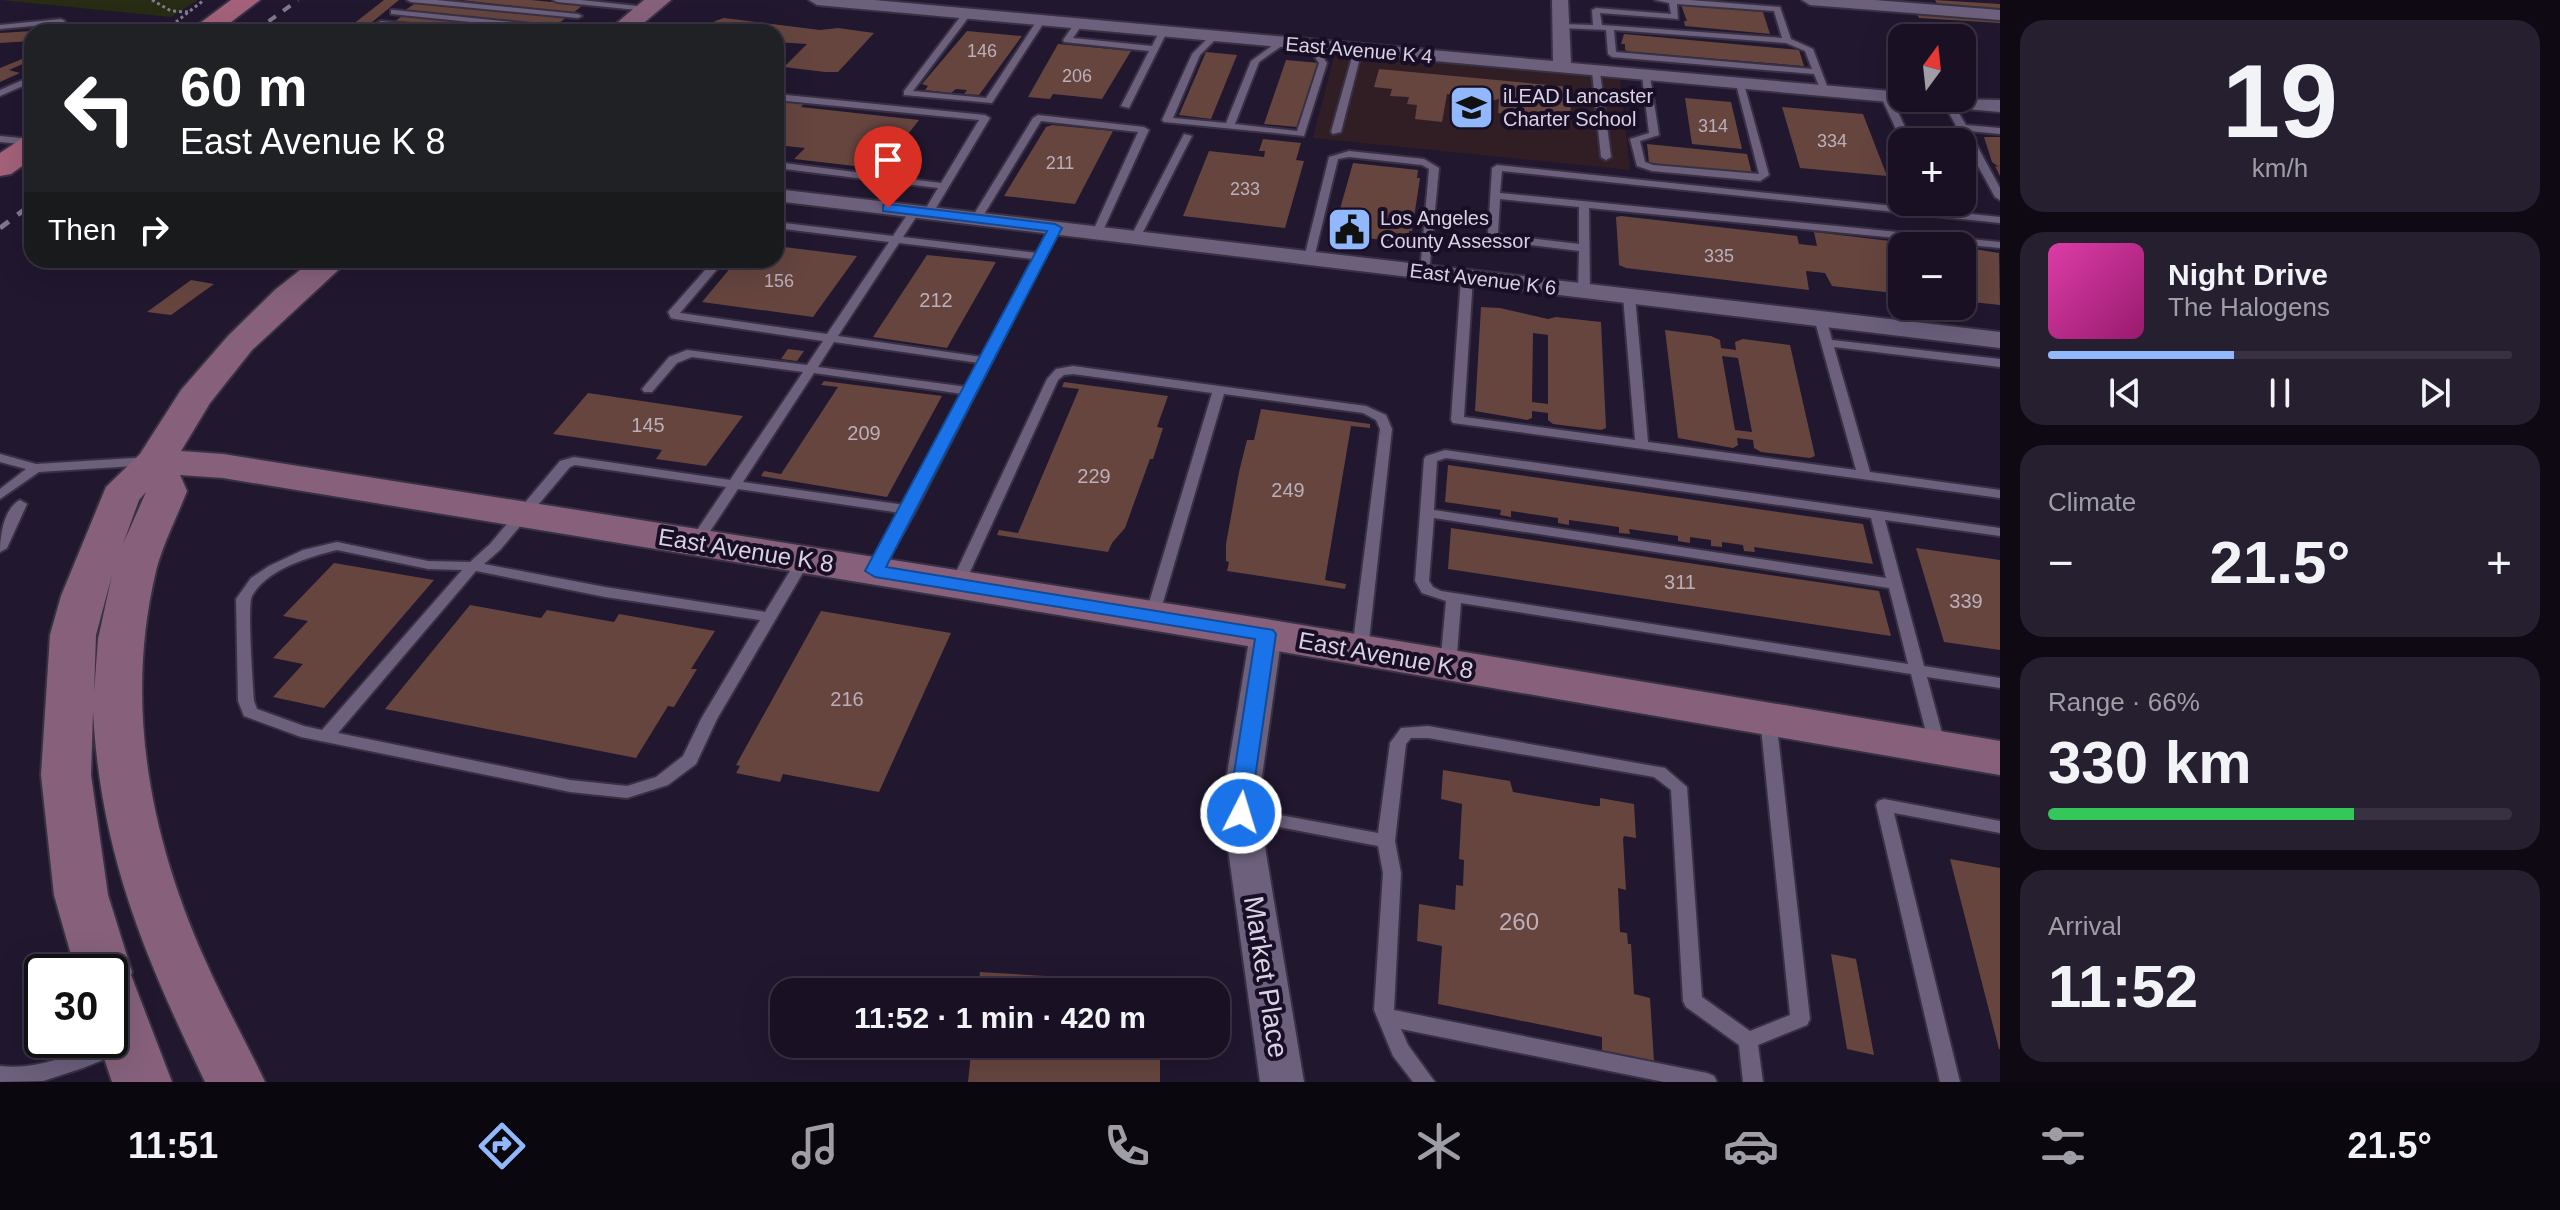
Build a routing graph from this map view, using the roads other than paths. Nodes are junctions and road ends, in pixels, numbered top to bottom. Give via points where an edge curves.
1 (248, 0) edge
2 (411, 0) edge
3 (557, 0) edge
4 (817, 0) edge
5 (1560, 0) edge
6 (1659, 0) edge
7 (1810, 0) edge
8 (1673, 1) edge
9 (595, 4) junction
10 (653, 4) edge
11 (394, 12) junction
12 (967, 14) junction
13 (2000, 15) edge
14 (578, 16) junction
15 (61, 21) dead end
16 (1041, 21) junction
17 (1091, 21) junction
18 (195, 22) edge
19 (381, 23) joint
20 (30, 24) edge
21 (391, 24) edge
22 (504, 24) edge
23 (567, 24) edge
24 (628, 24) edge
25 (24, 25) edge
26 (1561, 26) junction
27 (0, 27) edge
28 (1598, 29) junction
29 (1610, 30) junction
30 (1214, 37) junction
31 (1159, 41) junction
32 (1787, 41) junction
33 (1280, 43) junction
34 (1321, 47) junction
35 (1358, 50) junction
36 (1562, 69) junction
37 (1596, 72) junction
38 (1817, 72) junction
39 (1646, 76) junction
40 (24, 82) edge
41 (1740, 84) junction
42 (1825, 91) junction
43 (0, 93) edge
44 (1888, 96) edge
45 (784, 98) edge
46 (1976, 104) edge
47 (1126, 106) dead end
48 (2000, 106) edge
49 (1953, 112) edge
50 (1230, 126) junction
51 (1962, 128) edge
52 (1976, 129) edge
53 (2000, 131) edge
54 (1336, 132) dead end
55 (1187, 136) dead end
56 (0, 139) edge
57 (24, 143) edge
58 (24, 150) edge
59 (1976, 153) edge
60 (1606, 157) dead end
61 (784, 166) edge
62 (0, 167) edge
63 (944, 186) junction
64 (1495, 195) junction
65 (784, 197) edge
66 (2000, 197) edge
67 (1584, 205) junction
68 (922, 212) junction
69 (976, 219) junction
70 (2000, 220) edge
71 (784, 226) edge
72 (1055, 228) junction
73 (1097, 233) junction
74 (1135, 238) junction
75 (896, 240) junction
76 (2000, 245) edge
77 (1584, 248) junction
78 (1040, 257) junction
79 (1309, 258) junction
80 (323, 268) edge
81 (713, 268) edge
82 (1425, 272) junction
83 (1467, 277) junction
84 (1584, 290) junction
85 (1629, 296) junction
86 (1820, 318) junction
87 (831, 339) junction
88 (2000, 340) edge
89 (1827, 343) junction
90 (987, 361) junction
91 (2000, 363) edge
92 (812, 369) junction
93 (648, 389) dead end
94 (1219, 390) junction
95 (971, 391) junction
96 (1642, 445) junction
97 (0, 458) edge
98 (155, 461) junction
99 (36, 468) junction
100 (1864, 475) junction
101 (736, 484) junction
102 (2000, 494) edge
103 (0, 495) edge
104 (20, 504) dead end
105 (909, 510) junction
106 (1427, 513) junction
107 (522, 514) junction
108 (1877, 515) junction
109 (2000, 532) edge
110 (696, 542) junction
111 (0, 548) edge
112 (804, 559) junction
113 (473, 566) junction
114 (875, 571) junction
115 (1895, 584) junction
116 (957, 585) junction
117 (1454, 597) junction
118 (1152, 616) junction
119 (770, 617) junction
120 (1266, 634) junction
121 (1360, 650) junction
122 (1448, 666) junction
123 (1917, 670) junction
124 (2000, 683) edge
125 (1768, 718) junction
126 (326, 736) junction
127 (1938, 748) junction
128 (2000, 758) edge
129 (1241, 813) junction
130 (2000, 827) edge
131 (1386, 841) junction
132 (99, 954) edge
133 (1388, 1018) junction
134 (1748, 1041) junction
135 (86, 1058) edge
136 (0, 1075) edge
137 (235, 1082) edge
138 (1282, 1082) edge
139 (1425, 1082) edge
140 (1707, 1082) edge
141 (1753, 1082) edge
142 (1950, 1082) edge

1 - 18 main road
2 - 11 lane
2 - 14 lane
3 - 9 lane
4 - 12 street, East Avenue K 4
5 - 26 street
6 - 8 lane
7 - 13 street
8 - 28 lane via 1675,17 1596,10
8 - 32 lane via 1777,9
9 - 10 lane
9 - 14 lane
10 - 24 main road
11 - 19 lane
11 - 22 lane
12 - 16 street, East Avenue K 4
12 - 16 lane via 907,93 989,101
14 - 23 lane
15 - 20 lane
16 - 17 street, East Avenue K 4
17 - 31 street, East Avenue K 4
17 - 31 lane via 1067,40
19 - 21 lane
25 - 27 lane
26 - 28 lane
26 - 36 street
28 - 29 lane
29 - 32 lane
29 - 38 lane via 1612,54
30 - 31 street, East Avenue K 4
30 - 33 street, East Avenue K 4
30 - 50 lane via 1196,54 1167,120
31 - 47 lane
32 - 38 lane via 1809,49
33 - 34 street, East Avenue K 4
33 - 50 lane via 1255,61
34 - 35 street, East Avenue K 4
34 - 50 lane via 1318,56 1323,63 1301,134
35 - 36 street, East Avenue K 4
35 - 54 lane
36 - 37 street, East Avenue K 4
37 - 39 street, East Avenue K 4
37 - 60 lane
38 - 42 lane
39 - 41 street, East Avenue K 4
39 - 41 lane via 1654,135 1635,139 1640,164 1760,178 1764,175
40 - 43 lane
41 - 42 street, East Avenue K 4
42 - 44 street, East Avenue K 4
45 - 63 lane via 985,118
46 - 48 street, East Avenue K 4
49 - 51 lane
52 - 53 lane
55 - 74 lane
56 - 57 lane
58 - 62 main road
59 - 66 lane
61 - 63 lane
63 - 68 lane
64 - 67 lane
64 - 70 lane via 1497,168
64 - 77 lane via 1493,234 1499,238
65 - 68 street, East Avenue K 6
67 - 76 lane
67 - 77 lane
68 - 69 street, East Avenue K 6
68 - 75 lane
69 - 72 street, East Avenue K 6
69 - 73 lane via 1038,118 1144,130
71 - 75 lane
72 - 73 street, East Avenue K 6
72 - 78 lane
73 - 74 street, East Avenue K 6
74 - 79 street, East Avenue K 6
75 - 78 lane
75 - 87 lane
77 - 84 lane
78 - 90 lane
79 - 82 street, East Avenue K 6
79 - 82 lane via 1334,157 1424,162 1434,168
80 - 98 main road via 240,343 194,398
81 - 87 lane via 675,316
82 - 83 street, East Avenue K 6
83 - 84 street, East Avenue K 6
83 - 96 lane via 1457,420
84 - 85 street, East Avenue K 6
85 - 86 street, East Avenue K 6
85 - 96 lane
86 - 88 street, East Avenue K 6
86 - 89 lane
87 - 90 lane
87 - 92 lane
89 - 91 lane
89 - 100 lane
90 - 95 lane
92 - 93 lane via 691,353 673,360
92 - 95 lane
92 - 101 lane
94 - 116 lane via 1060,372
94 - 118 lane
94 - 121 lane via 1366,410 1382,418 1386,429
95 - 105 lane
96 - 100 lane
97 - 99 lane
98 - 99 lane
98 - 107 main road, East Avenue K 8 via 223,466
98 - 132 main road via 120,496 73,635 66,775 81,895
98 - 137 main road via 167,491 135,569 120,647 119,760 160,925
99 - 103 lane
100 - 102 lane
101 - 105 lane
101 - 107 lane via 574,461 565,464
101 - 110 lane
104 - 111 lane
105 - 114 lane
106 - 108 lane via 1431,459 1445,454
106 - 115 lane
106 - 117 lane via 1422,581 1437,595
107 - 110 main road, East Avenue K 8
107 - 113 lane
108 - 109 lane
108 - 115 lane
110 - 112 main road, East Avenue K 8
112 - 114 main road, East Avenue K 8
112 - 119 lane
113 - 119 lane
113 - 126 lane
113 - 126 lane via 428,565 337,546 308,553 256,581 243,599 250,712
114 - 116 main road, East Avenue K 8
115 - 123 lane
116 - 118 main road, East Avenue K 8
117 - 122 lane
117 - 123 lane
118 - 120 main road, East Avenue K 8
119 - 126 lane via 690,760 662,781 627,792 570,786
120 - 121 main road, East Avenue K 8
120 - 129 street, Market Place
121 - 122 main road, East Avenue K 8
122 - 125 main road, East Avenue K 8
123 - 124 lane
123 - 127 lane
125 - 127 main road, East Avenue K 8
125 - 134 lane via 1800,1019
127 - 128 main road, East Avenue K 8
129 - 131 lane
129 - 138 street, Market Place
130 - 142 lane via 1884,805
131 - 133 lane via 1392,873 1384,1010
131 - 134 lane via 1398,743 1407,732 1659,772 1679,787 1693,1001
133 - 139 lane via 1400,1050
133 - 140 lane
134 - 141 lane
135 - 136 lane via 54,1074 10,1081

